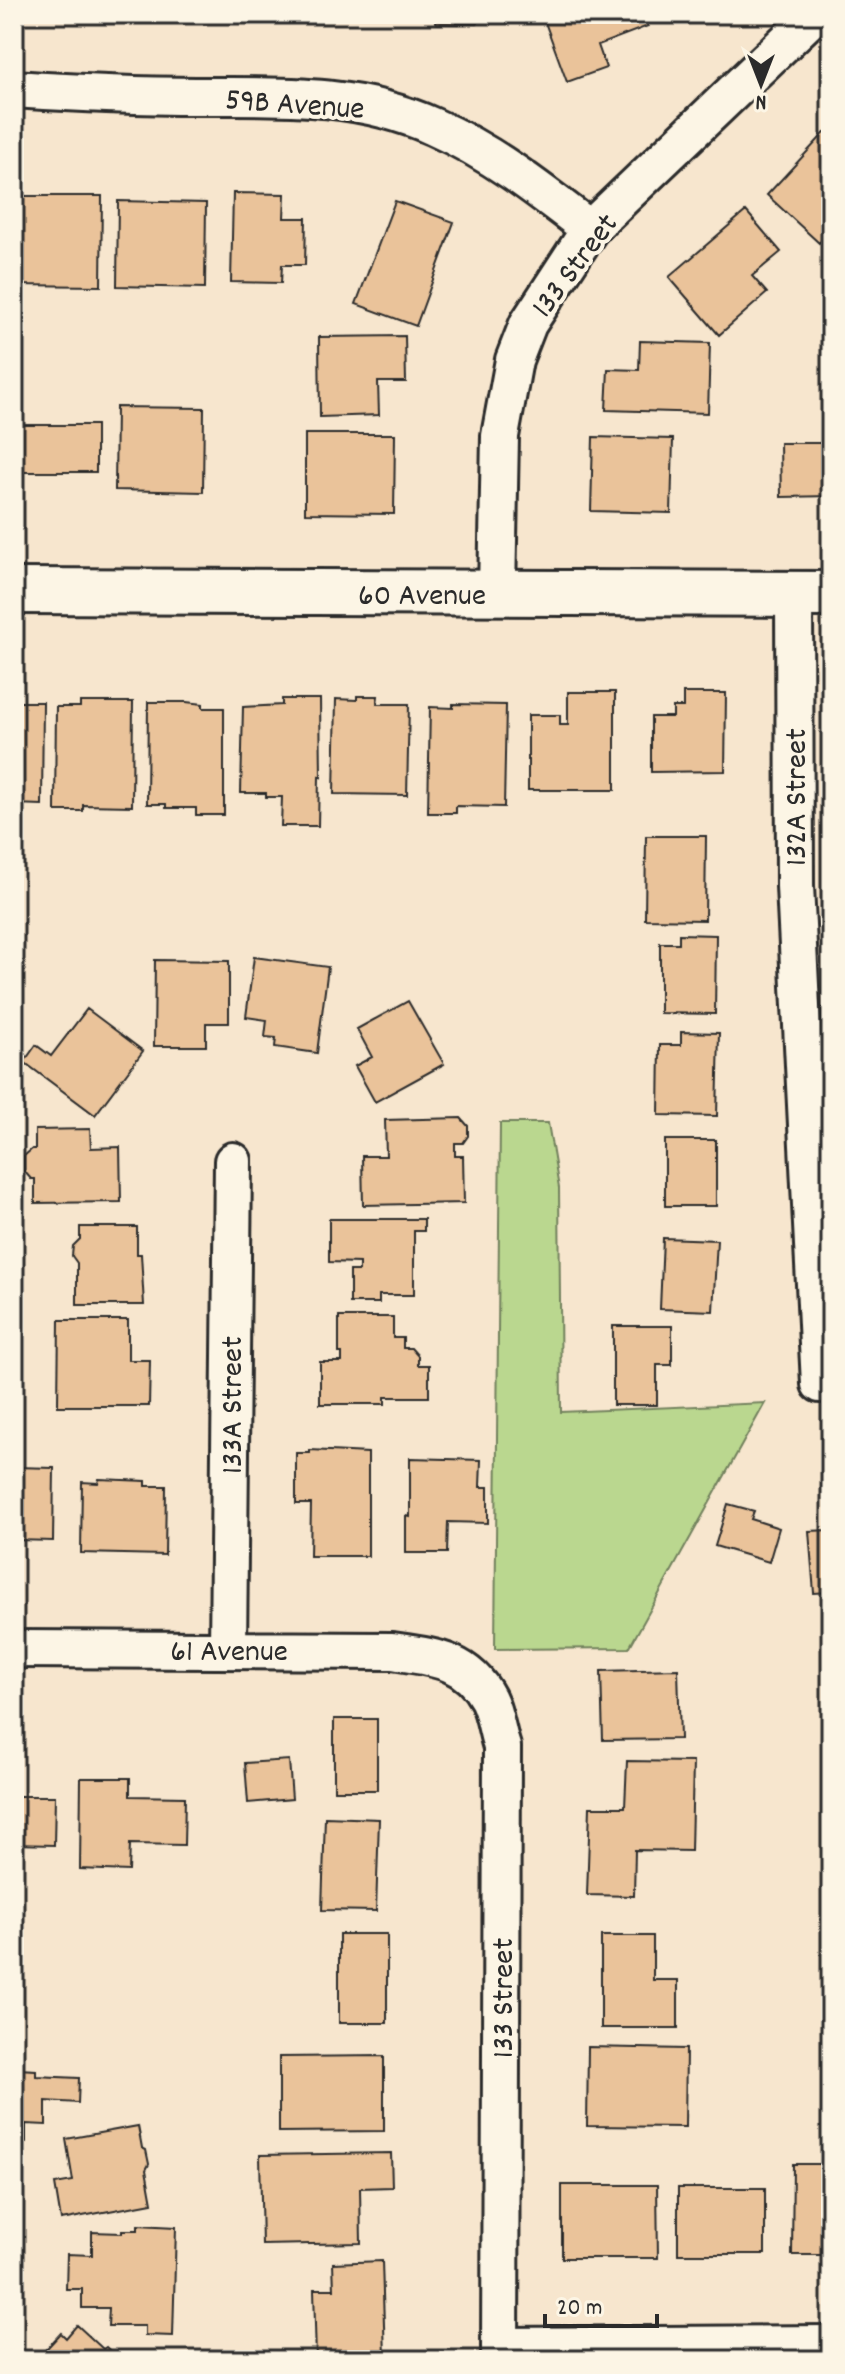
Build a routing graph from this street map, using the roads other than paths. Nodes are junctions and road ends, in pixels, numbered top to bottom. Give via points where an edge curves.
1 (815, 14) edge
2 (14, 89) edge
3 (590, 229) junction
4 (14, 591) edge
5 (497, 593) junction
6 (812, 594) edge
7 (233, 1161) dead end
8 (820, 1384) dead end
9 (14, 1649) edge
10 (228, 1649) junction
11 (444, 1659) joint
12 (831, 2344) edge
13 (500, 2353) edge

1 - 3 street, 133 Street
2 - 3 street, 59B Avenue via 357,102 432,126 479,149
3 - 5 street, 133 Street via 528,324 514,360 500,436
4 - 5 street, 60 Avenue
5 - 6 street, 60 Avenue
6 - 8 street, 132A Street via 795,886
7 - 10 street, 133A Street
9 - 10 street, 61 Avenue
10 - 11 street, 61 Avenue via 392,1651
11 - 13 street, 133 Street via 467,1672 488,1699 502,1747
12 - 13 street

